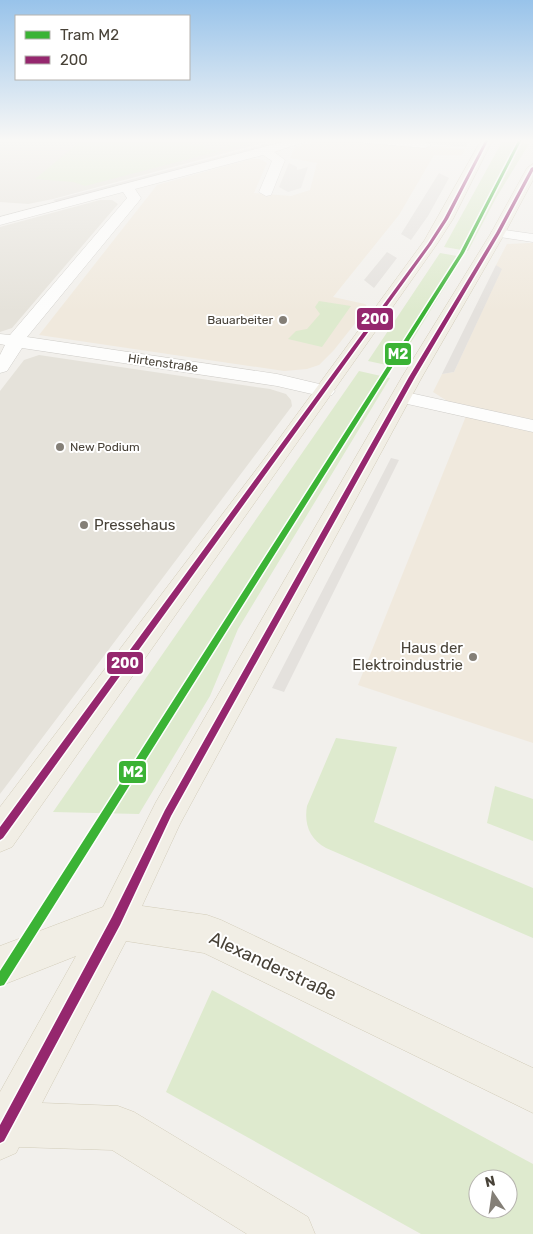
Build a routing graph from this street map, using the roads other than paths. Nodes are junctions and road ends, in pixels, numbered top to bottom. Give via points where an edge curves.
1 (94, 197) edge
2 (133, 197) edge
3 (455, 197) edge
4 (517, 197) edge
5 (8, 205) dead end
6 (28, 214) junction
7 (0, 221) edge
8 (498, 232) junction
9 (533, 238) edge
10 (8, 340) edge
11 (0, 367) edge
12 (325, 391) junction
13 (401, 397) junction
14 (533, 426) edge
15 (0, 835) edge
16 (116, 921) junction
17 (0, 966) edge
18 (533, 1091) edge
19 (2, 1129) edge
20 (291, 1234) edge

1 - 6 street
2 - 10 street via 20,332
3 - 12 main road via 431,242
4 - 8 main road
5 - 6 street
6 - 7 street
8 - 9 street
8 - 13 main road
10 - 11 street via 11,353
10 - 12 street, Hirtenstraße via 277,380
12 - 15 main road
13 - 14 street
13 - 16 main road via 168,813
16 - 17 main road, Alexanderstraße
16 - 18 main road, Alexanderstraße via 207,934
16 - 19 main road
19 - 20 main road via 118,1128

